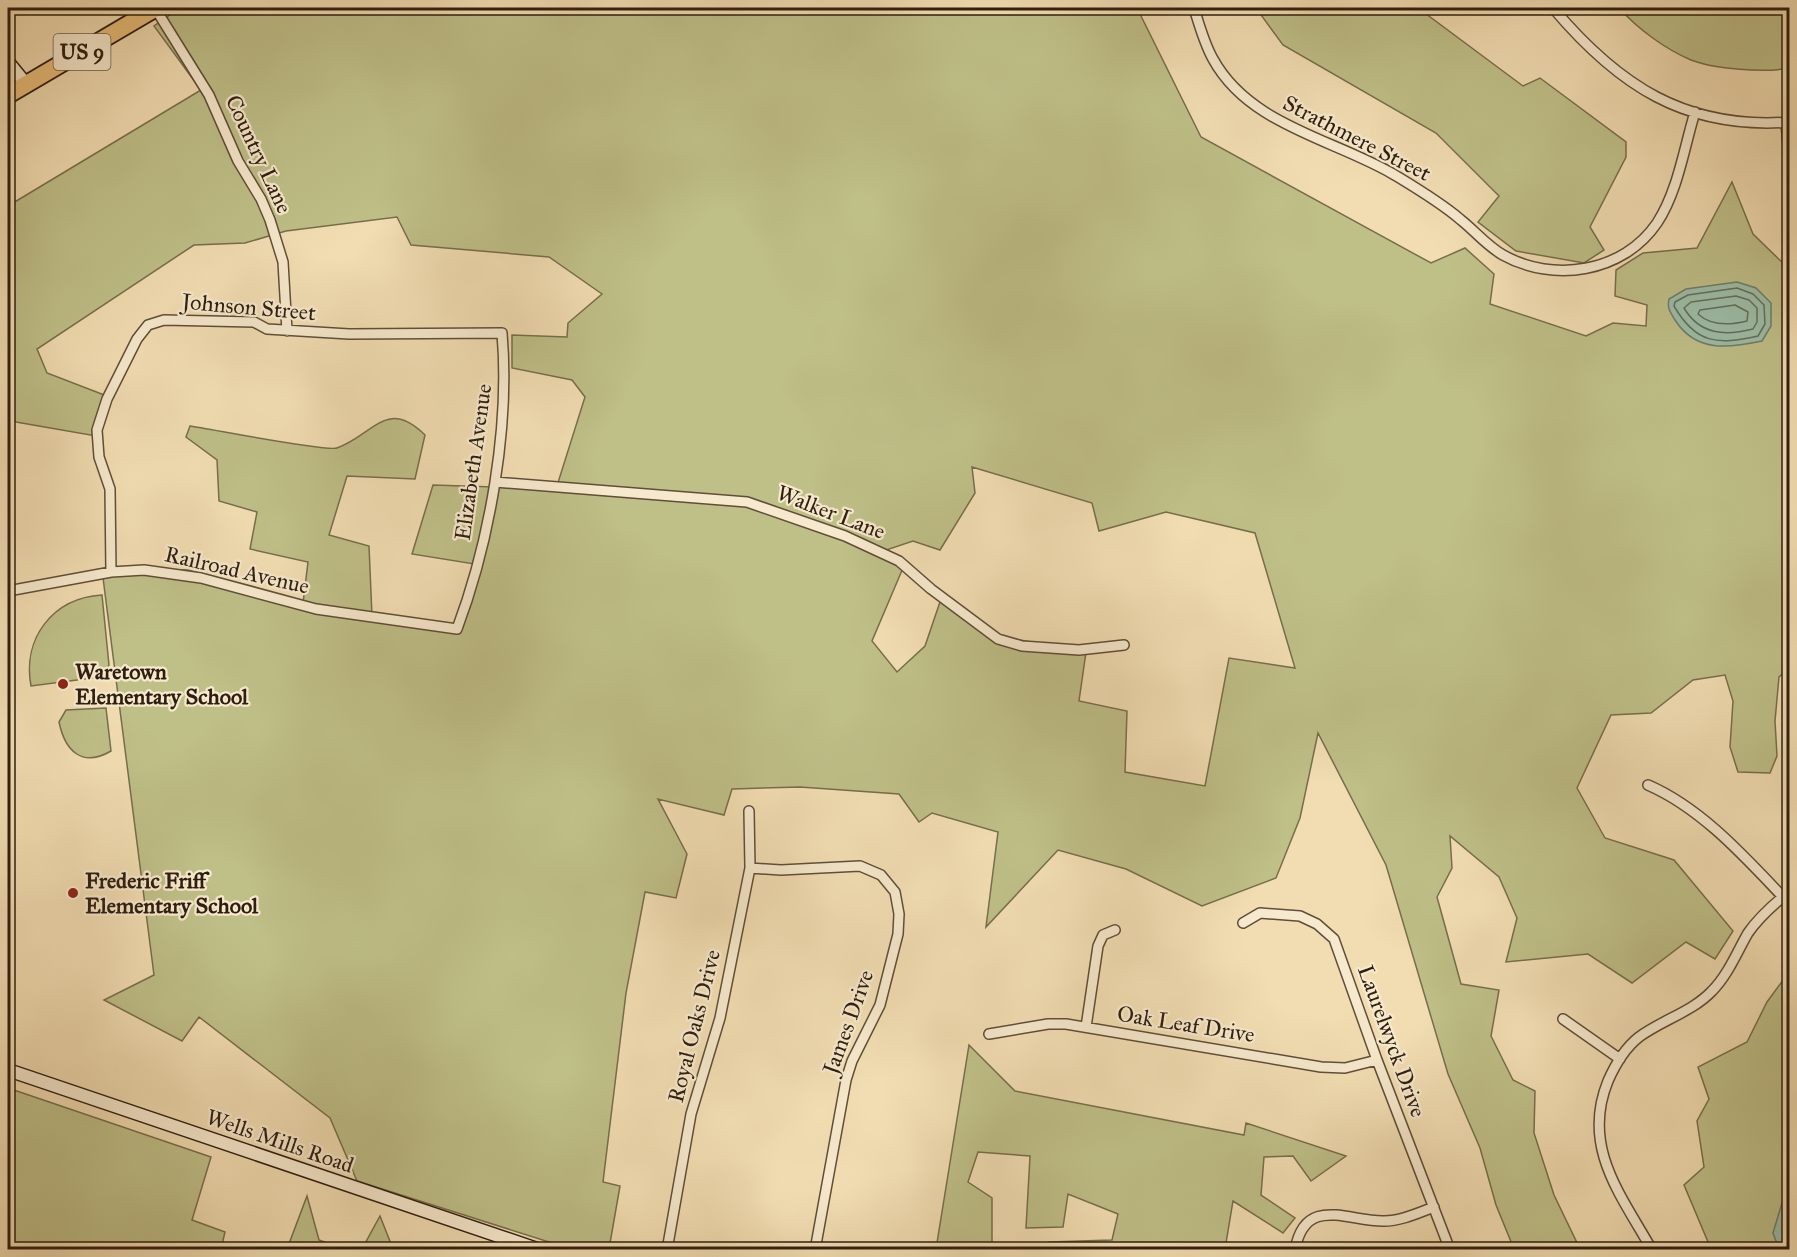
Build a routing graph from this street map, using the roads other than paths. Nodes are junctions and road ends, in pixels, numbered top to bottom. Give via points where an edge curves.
1 (155, 8) edge
2 (1194, 8) edge
3 (1553, 8) edge
4 (8, 62) edge
5 (26, 84) junction
6 (8, 95) edge
7 (1695, 112) junction
8 (1788, 122) edge
9 (1790, 170) edge
10 (287, 331) junction
11 (502, 333) joint
12 (495, 482) junction
13 (111, 572) junction
14 (8, 591) edge
15 (457, 629) joint
16 (1124, 645) dead end
17 (1648, 785) dead end
18 (749, 811) dead end
19 (750, 868) junction
20 (1786, 894) edge
21 (1244, 923) dead end
22 (1114, 930) dead end
23 (1563, 1019) dead end
24 (1086, 1027) junction
25 (989, 1034) dead end
26 (1620, 1059) junction
27 (1377, 1060) junction
28 (8, 1071) edge
29 (1434, 1207) junction
30 (540, 1250) edge
31 (667, 1250) edge
32 (815, 1250) edge
33 (1295, 1250) edge
34 (1450, 1250) edge
35 (1652, 1250) edge

1 - 5 highway, US 9
1 - 10 street, Country Lane via 209,95 270,220 283,262
2 - 7 street, Strathmere Street via 1213,59 1227,79 1271,117 1386,170 1460,218 1500,253 1524,266 1550,271 1580,270 1605,263 1637,246 1657,223 1671,195
3 - 7 street via 1594,53 1632,84
4 - 5 main road
5 - 6 highway, US 9
7 - 8 street via 1748,124
8 - 9 street
10 - 11 street, Johnson Street
10 - 13 street, Johnson Street via 267,329 254,322 164,320 142,332 107,399 97,430 99,457 110,489
11 - 12 street, Elizabeth Avenue via 505,380
12 - 15 street, Elizabeth Avenue via 474,581
12 - 16 street, Walker Lane via 747,502 836,533 899,561 998,639 1022,646 1079,651
13 - 14 street, Railroad Avenue
13 - 15 street, Railroad Avenue via 144,570 201,578 316,609
17 - 20 street via 1680,803
18 - 19 street, Royal Oaks Drive
19 - 31 street, Royal Oaks Drive via 720,1018 691,1114
19 - 32 street, James Drive via 860,866 881,875 898,902 898,934 880,1005 846,1080
20 - 26 street via 1750,930 1713,990 1700,1002 1638,1038
21 - 27 street, Laurelwyck Drive via 1260,913 1290,914 1309,919 1326,930 1334,939
22 - 24 street via 1103,934 1098,946
23 - 26 street
24 - 25 street, Oak Leaf Drive via 1048,1024
24 - 27 street, Oak Leaf Drive via 1321,1066 1345,1068
26 - 35 street via 1605,1090 1598,1135 1610,1176
27 - 29 street, Laurelwyck Drive
28 - 30 main road, Wells Mills Road
29 - 33 street via 1391,1221 1340,1214 1315,1218 1305,1225
29 - 34 street, Laurelwyck Drive

